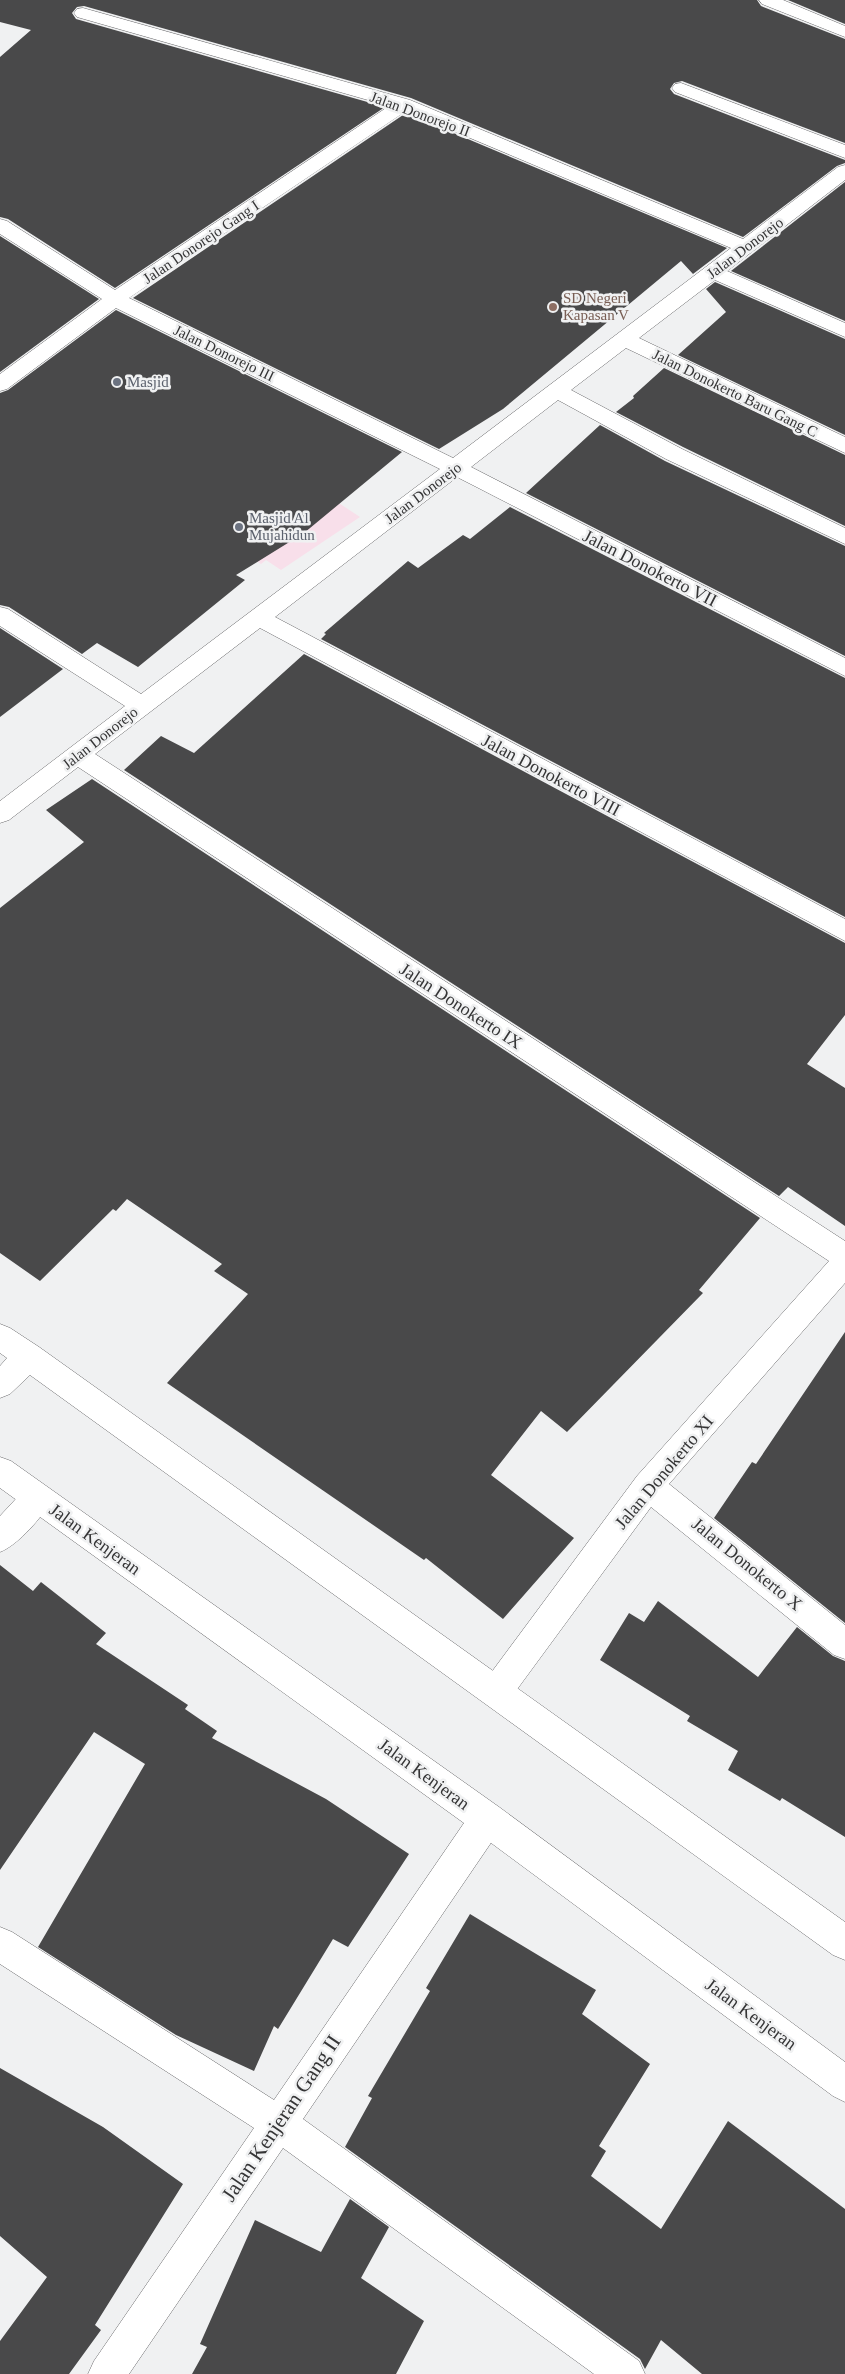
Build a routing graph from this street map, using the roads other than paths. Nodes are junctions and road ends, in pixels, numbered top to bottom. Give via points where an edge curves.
1 (768, 0) edge
2 (83, 13) dead end
3 (845, 32) edge
4 (682, 88) dead end
5 (404, 104) junction
6 (845, 152) edge
7 (845, 171) edge
8 (0, 225) edge
9 (746, 247) junction
10 (713, 272) junction
11 (115, 299) junction
12 (845, 331) edge
13 (625, 339) junction
14 (0, 384) edge
15 (557, 391) junction
16 (845, 446) edge
17 (456, 468) junction
18 (845, 537) edge
19 (0, 615) edge
20 (259, 618) junction
21 (845, 668) edge
22 (142, 706) junction
23 (78, 755) junction
24 (0, 814) edge
25 (845, 931) edge
26 (845, 1256) edge
27 (845, 1263) edge
28 (0, 1337) edge
29 (29, 1356) junction
30 (0, 1385) edge
31 (0, 1471) edge
32 (648, 1486) junction
33 (37, 1498) junction
34 (0, 1538) edge
35 (845, 1644) edge
36 (496, 1692) junction
37 (487, 1819) junction
38 (845, 1942) edge
39 (0, 1944) edge
40 (845, 2084) edge
41 (278, 2123) junction
42 (107, 2374) edge
43 (626, 2374) edge

1 - 3 main road
2 - 5 main road, Jalan Donorejo II
4 - 6 main road
5 - 9 main road, Jalan Donorejo II
5 - 11 main road, Jalan Donorejo Gang I
7 - 9 main road, Jalan Donorejo
8 - 11 main road, Jalan Donorejo III
9 - 10 main road, Jalan Donorejo
10 - 12 main road
10 - 13 main road, Jalan Donorejo
11 - 14 main road, Jalan Donorejo Gang I
11 - 17 main road, Jalan Donorejo III
13 - 15 main road, Jalan Donorejo
13 - 16 main road, Jalan Donokerto Baru Gang C
15 - 17 main road, Jalan Donorejo
15 - 18 main road via 674,454
17 - 20 main road, Jalan Donorejo
17 - 21 main road, Jalan Donokerto VII
19 - 22 main road
20 - 22 main road, Jalan Donorejo
20 - 25 main road, Jalan Donokerto VIII
22 - 23 main road, Jalan Donorejo
23 - 24 main road, Jalan Donorejo
23 - 26 main road, Jalan Donokerto IX
27 - 32 main road, Jalan Donokerto XI
28 - 29 main road
29 - 30 main road
29 - 36 main road
31 - 33 main road, Jalan Kenjeran
32 - 35 main road, Jalan Donokerto X
32 - 36 main road, Jalan Donokerto XI
33 - 34 main road
33 - 37 main road, Jalan Kenjeran
36 - 38 main road
37 - 40 main road, Jalan Kenjeran
37 - 41 main road, Jalan Kenjeran Gang II
39 - 41 main road
41 - 42 main road, Jalan Kenjeran Gang II
41 - 43 main road

